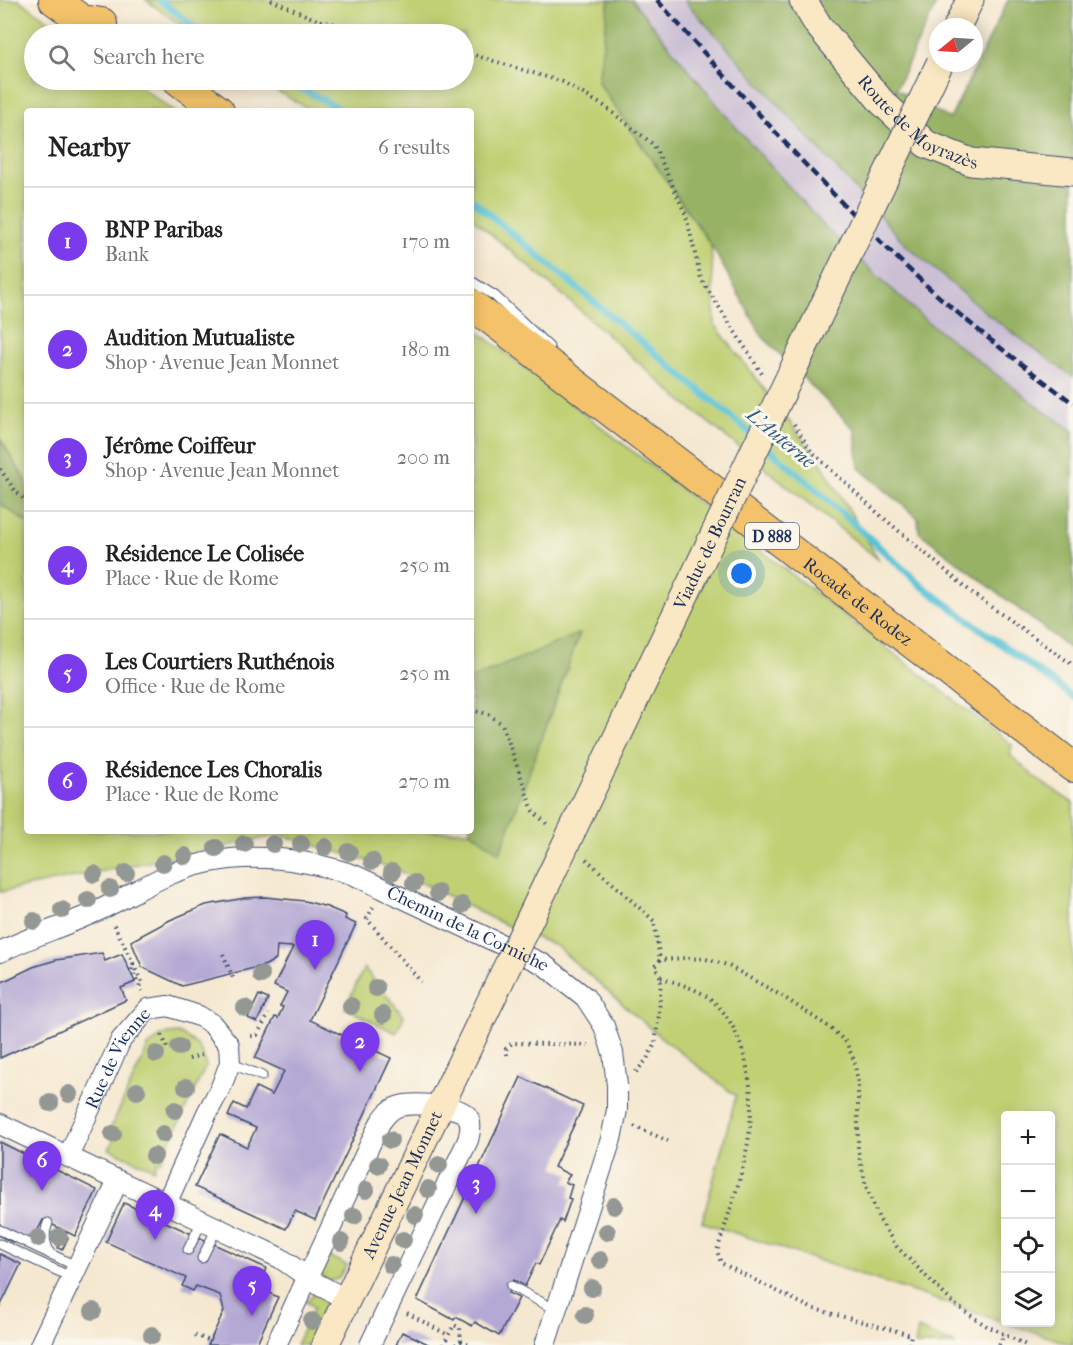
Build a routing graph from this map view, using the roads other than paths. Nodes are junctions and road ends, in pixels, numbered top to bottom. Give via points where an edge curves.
1 (54, 0) edge
2 (803, 0) edge
3 (970, 0) edge
4 (961, 18) edge
5 (102, 19) edge
6 (936, 72) edge
7 (191, 90) edge
8 (215, 108) edge
9 (1073, 172) edge
10 (474, 283) edge
11 (474, 306) edge
12 (593, 399) junction
13 (1073, 767) edge
14 (0, 952) edge
15 (480, 1023) joint
16 (230, 1063) junction
17 (262, 1076) dead end
18 (439, 1105) junction
19 (0, 1124) edge
20 (68, 1157) junction
21 (117, 1181) junction
22 (166, 1204) junction
23 (48, 1223) dead end
24 (209, 1225) junction
25 (0, 1230) edge
26 (0, 1244) edge
27 (188, 1250) dead end
28 (50, 1254) junction
29 (202, 1258) dead end
30 (75, 1273) junction
31 (308, 1276) junction
32 (511, 1286) dead end
33 (346, 1299) junction
34 (556, 1310) junction
35 (40, 1345) edge
36 (276, 1345) edge
37 (325, 1345) edge
38 (370, 1345) edge
39 (545, 1345) edge

1 - 5 main road via 82,21
2 - 9 main road, Route de Moyrazès via 818,25 881,100 926,144 971,162
3 - 4 main road
6 - 15 main road, Viaduc de Bourran, bridge
7 - 8 main road
10 - 12 lane via 495,296 563,361
11 - 12 main road, Rocade de Rodez / D 888
12 - 13 main road, Rocade de Rodez / D 888
14 - 34 street, Chemin de la Corniche via 178,872 199,865 276,857 354,875 543,964 585,997 604,1026 617,1085 611,1139
15 - 18 main road, Avenue Jean Monnet
16 - 17 lane
16 - 20 street, Rue de Vienne via 229,1045 212,1024 168,1006 148,1009 121,1040
16 - 22 street
18 - 31 street via 406,1104 387,1113
18 - 33 main road, Avenue Jean Monnet
18 - 38 street via 469,1118 468,1140
19 - 20 street
20 - 21 street
21 - 22 street
21 - 30 street
22 - 24 street
23 - 28 lane via 44,1234
24 - 27 lane
24 - 29 lane
24 - 31 street
25 - 28 lane
26 - 30 lane
28 - 30 lane
30 - 35 street
31 - 33 street
31 - 36 street
32 - 34 lane
33 - 37 main road, Avenue Jean Monnet
34 - 39 street, Chemin de la Corniche

